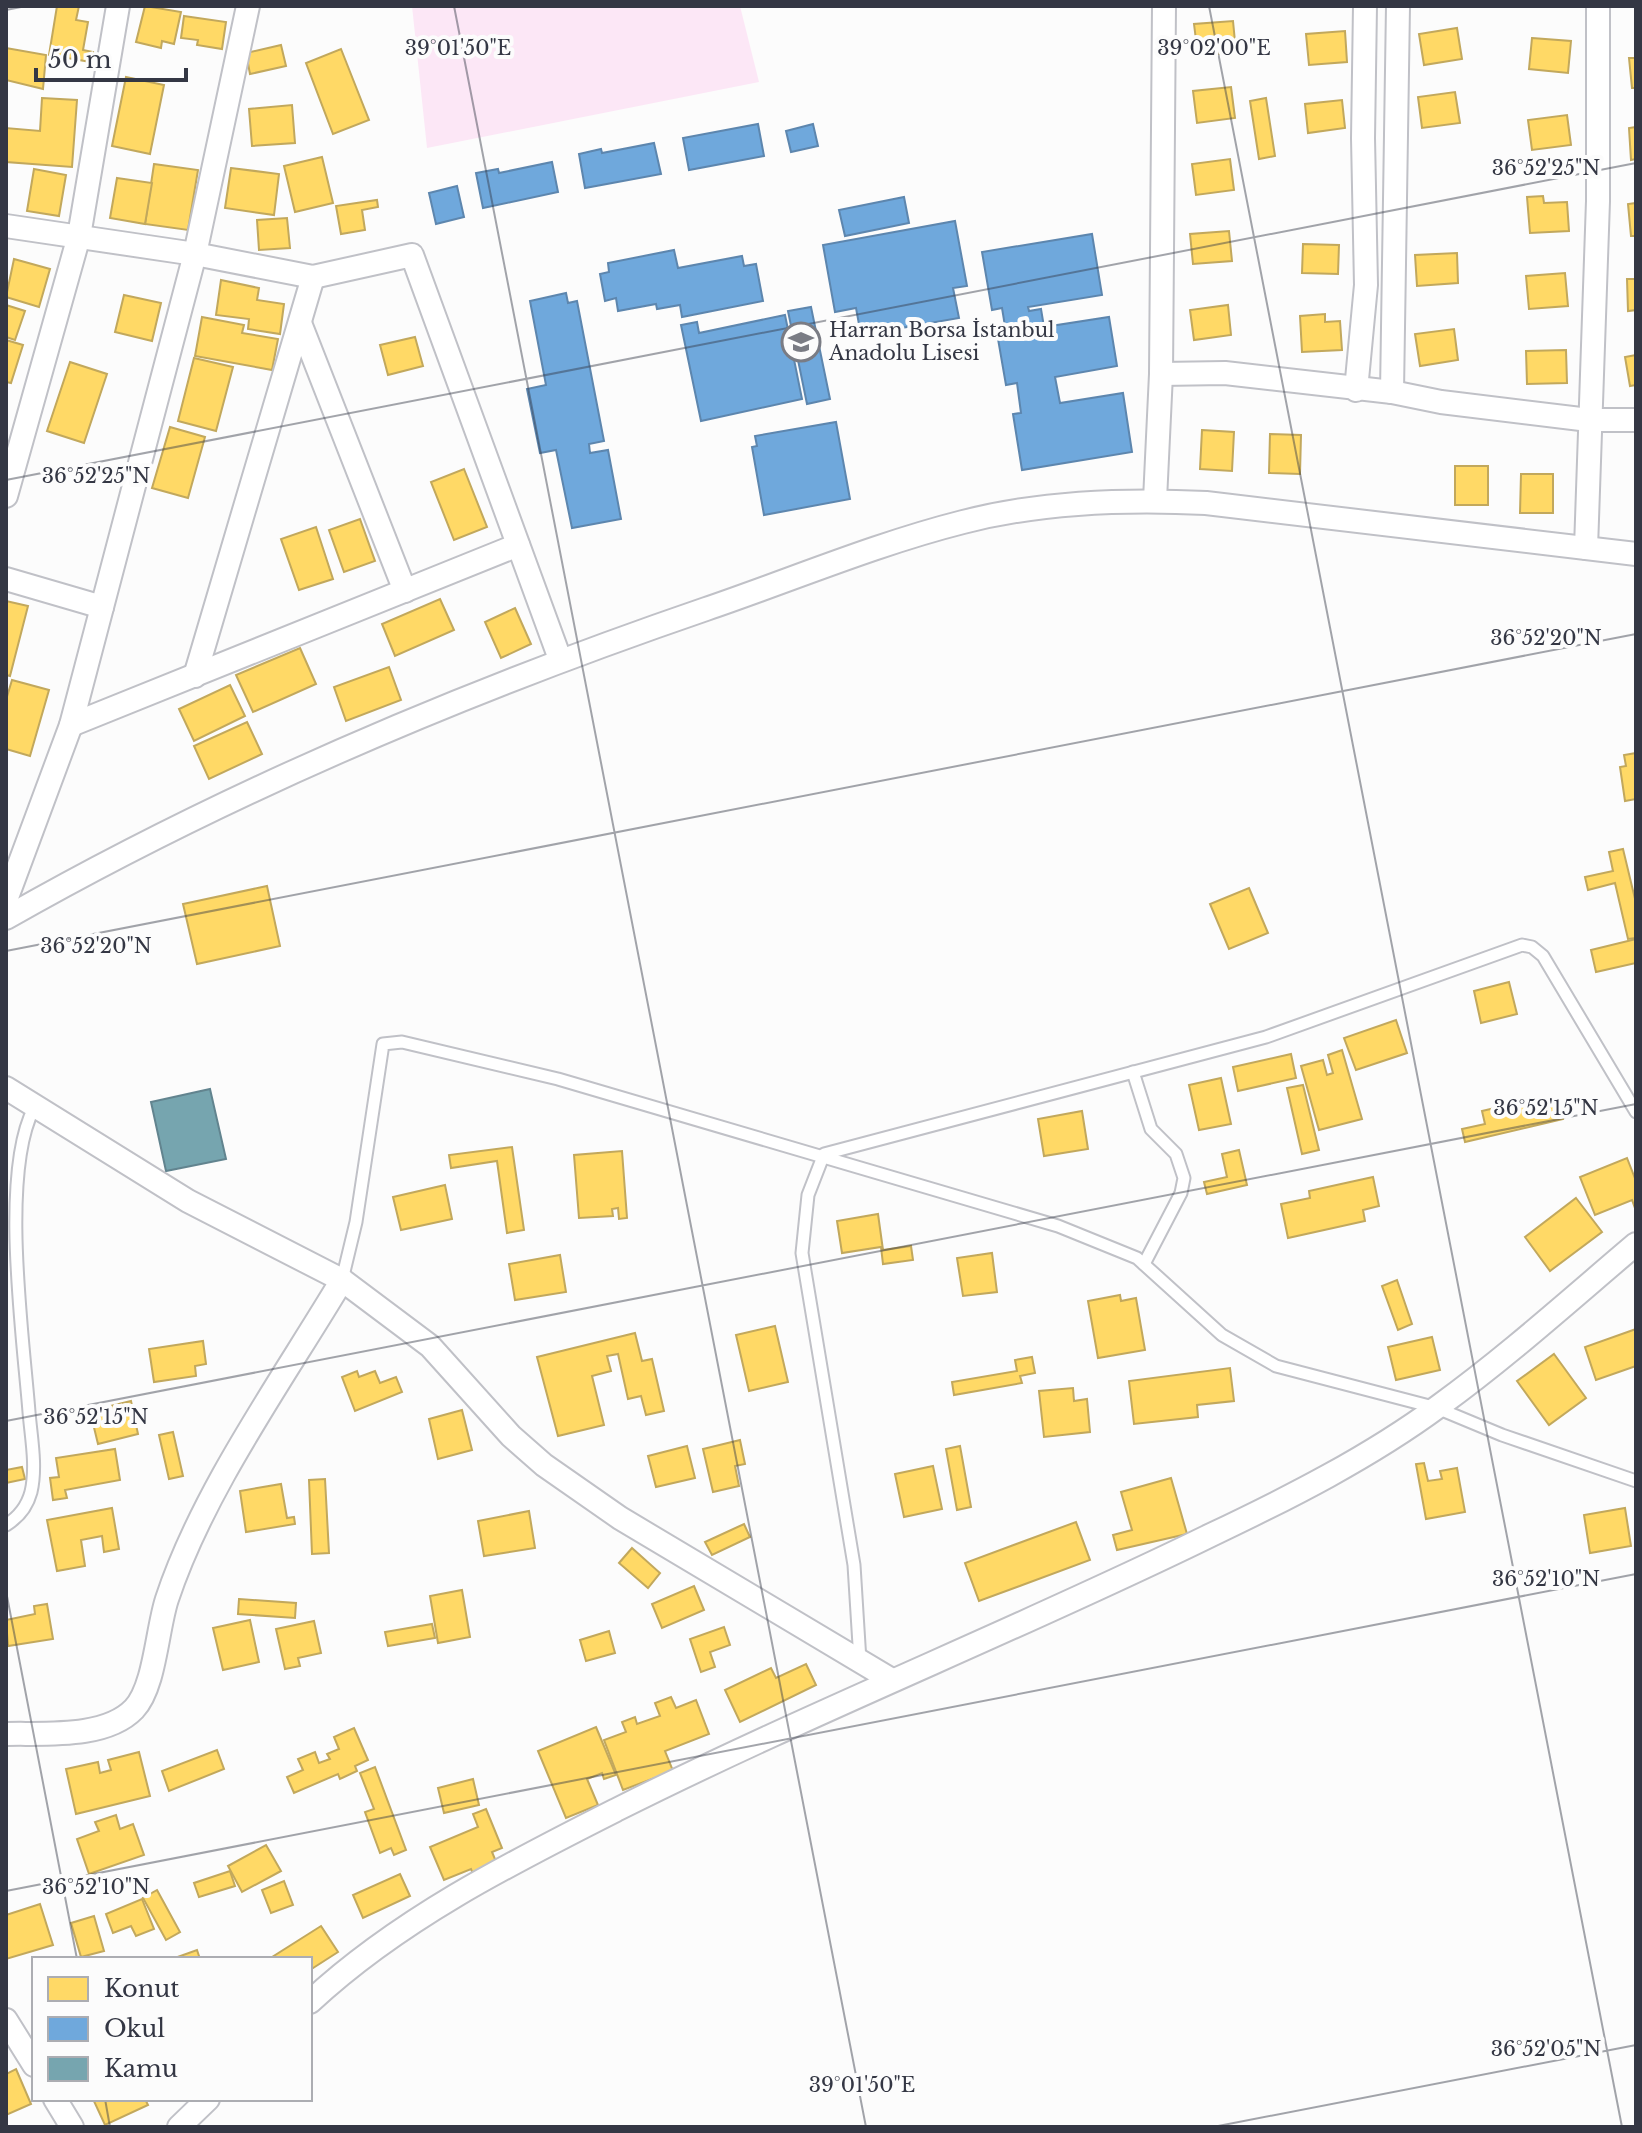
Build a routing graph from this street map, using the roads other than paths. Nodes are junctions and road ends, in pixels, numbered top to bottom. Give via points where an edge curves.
1 (118, 6) edge
2 (248, 6) edge
3 (1164, 6) edge
4 (1365, 6) edge
5 (1398, 6) edge
6 (1598, 6) edge
7 (6, 226) edge
8 (79, 236) junction
9 (195, 254) junction
10 (313, 277) junction
11 (300, 323) junction
12 (1161, 374) junction
13 (1356, 390) junction
14 (1392, 392) junction
15 (1589, 420) junction
16 (1633, 422) edge
17 (6, 496) edge
18 (1155, 500) junction
19 (518, 545) junction
20 (1586, 548) junction
21 (1636, 554) edge
22 (6, 579) edge
23 (405, 591) junction
24 (102, 607) junction
25 (560, 659) junction
26 (195, 676) junction
27 (71, 725) junction
28 (6, 900) edge
29 (6, 918) edge
30 (1133, 1072) junction
31 (6, 1088) edge
32 (34, 1108) junction
33 (1636, 1112) edge
34 (824, 1154) junction
35 (1636, 1244) edge
36 (1144, 1264) junction
37 (342, 1280) junction
38 (1437, 1408) junction
39 (1636, 1481) edge
40 (6, 1525) edge
41 (860, 1662) junction
42 (890, 1679) junction
43 (6, 1734) edge
44 (312, 2000) edge
45 (6, 2020) edge
46 (32, 2062) edge
47 (56, 2101) edge
48 (206, 2101) edge
49 (72, 2127) edge
50 (179, 2127) edge

1 - 8 street
2 - 9 street
3 - 12 street
4 - 13 street via 1366,285
5 - 14 street
6 - 15 street via 1598,201
7 - 8 street
8 - 9 street
8 - 17 street
9 - 10 street
9 - 24 street
10 - 11 street
10 - 19 street via 412,255
11 - 23 street
11 - 26 street
12 - 13 street via 1225,373
12 - 18 street
13 - 14 street
14 - 15 street
15 - 16 street
15 - 20 street
18 - 20 street
18 - 25 street via 964,522
19 - 23 street
19 - 25 street
20 - 21 street
22 - 24 street
23 - 26 street
24 - 27 street
25 - 29 street via 286,774 115,856
26 - 27 street
27 - 28 street
30 - 33 lane via 1266,1037 1522,945 1543,956
30 - 34 lane
30 - 36 lane via 1151,1129 1176,1154 1184,1178
31 - 32 street
32 - 37 street via 188,1201
32 - 40 lane via 19,1140 16,1198 33,1466 26,1506
34 - 36 lane via 1058,1226 1119,1248
34 - 37 lane via 558,1079 402,1042 383,1044
34 - 41 lane via 808,1195 802,1253 854,1565
35 - 38 street
36 - 38 lane via 1222,1335 1276,1366
37 - 41 street via 430,1346 544,1465 620,1518
37 - 43 street via 188,1547 134,1709 109,1725
38 - 39 lane
38 - 42 street via 1213,1535
41 - 42 street
42 - 44 street via 537,1850 377,1946
45 - 46 street
47 - 49 street
48 - 50 street

